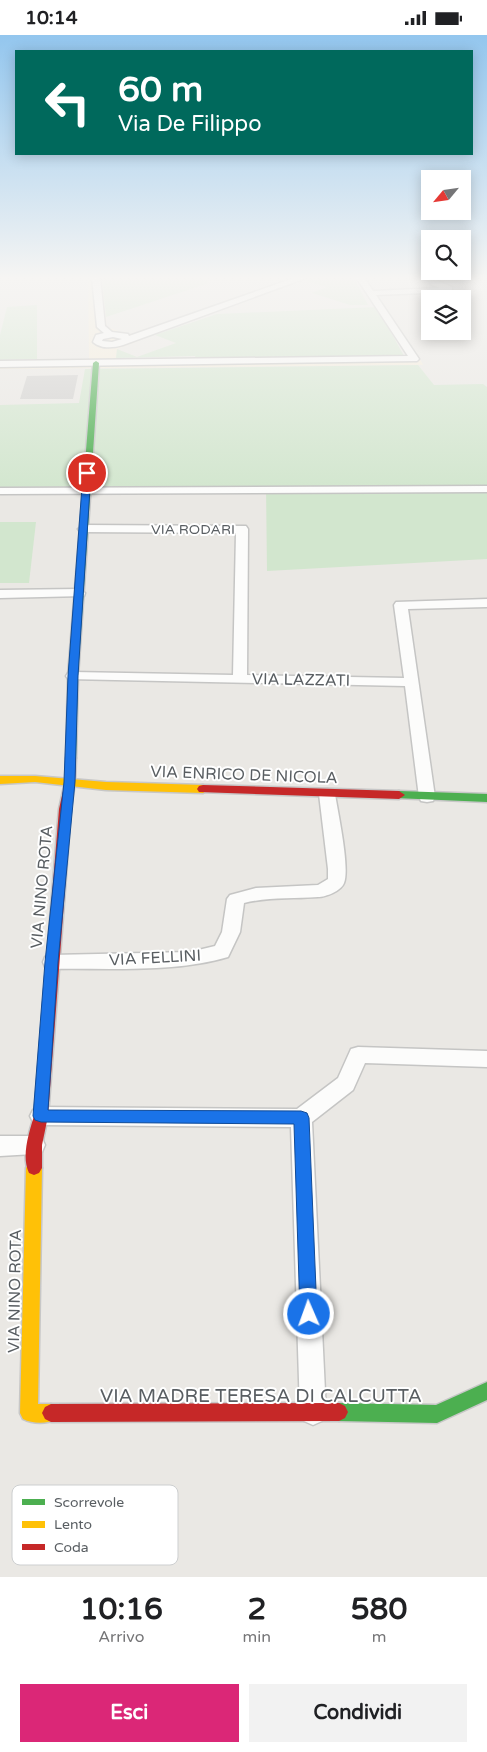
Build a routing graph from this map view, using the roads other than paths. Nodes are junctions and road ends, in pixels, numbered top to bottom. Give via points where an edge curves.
1 (104, 349) edge
2 (408, 349) edge
3 (101, 363) junction
4 (0, 364) edge
5 (246, 489) joint
6 (487, 489) edge
7 (0, 491) edge
8 (86, 491) junction
9 (84, 529) junction
10 (79, 593) junction
11 (0, 594) edge
12 (487, 603) edge
13 (73, 676) junction
14 (240, 679) junction
15 (412, 682) junction
16 (0, 780) edge
17 (70, 782) junction
18 (327, 794) junction
19 (427, 797) junction
20 (487, 798) edge
21 (52, 962) junction
22 (487, 1059) edge
23 (41, 1116) junction
24 (301, 1118) junction
25 (34, 1145) junction
26 (0, 1146) edge
27 (487, 1391) edge
28 (313, 1412) junction
29 (29, 1413) joint

1 - 3 street
2 - 3 street via 414,359
3 - 4 street
3 - 8 street, VIA NINO ROTA
5 - 6 street
5 - 8 street
7 - 8 street
8 - 9 street, VIA NINO ROTA
9 - 10 street, VIA NINO ROTA
9 - 14 street, VIA RODARI via 242,529
10 - 11 street
10 - 13 street, VIA NINO ROTA
12 - 15 street via 401,605
13 - 14 street, VIA LAZZATI
13 - 17 street, VIA NINO ROTA
14 - 15 street, VIA LAZZATI
15 - 19 street
16 - 17 street, VIA ENRICO DE NICOLA
17 - 18 street, VIA ENRICO DE NICOLA
17 - 21 street, VIA NINO ROTA
18 - 19 street, VIA ENRICO DE NICOLA
18 - 21 street, VIA FELLINI via 337,869 336,882 322,891 256,893 236,899 231,932 221,952 190,959
19 - 20 street, VIA ENRICO DE NICOLA
21 - 23 street, VIA NINO ROTA
22 - 24 street via 358,1055 346,1084
23 - 24 street
23 - 25 street, VIA NINO ROTA
24 - 28 street
25 - 26 street
25 - 29 street, VIA NINO ROTA
27 - 28 street, VIA MADRE TERESA DI CALCUTTA via 436,1414
28 - 29 street, VIA MADRE TERESA DI CALCUTTA

